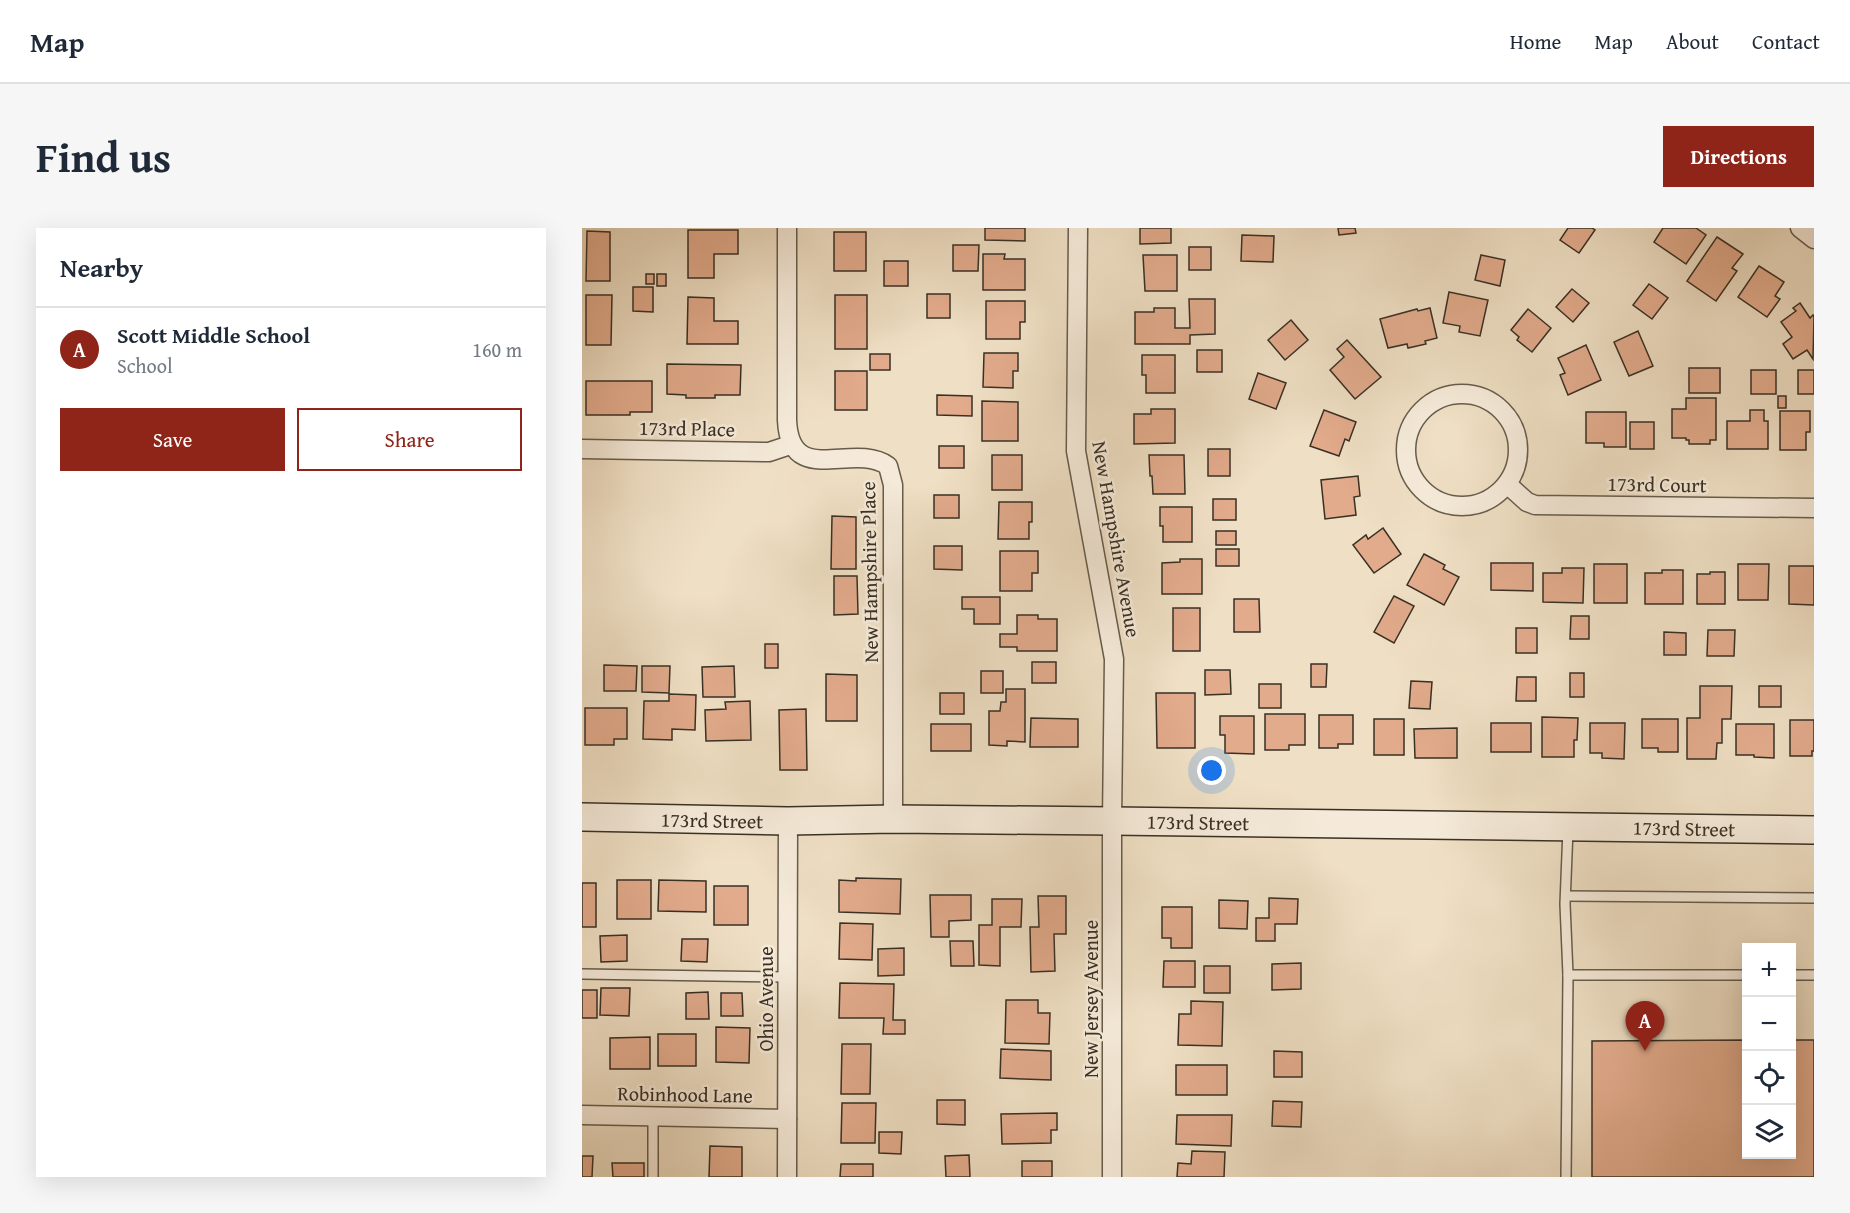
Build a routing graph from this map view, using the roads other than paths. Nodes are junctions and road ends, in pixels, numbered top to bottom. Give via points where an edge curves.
1 (787, 228) edge
2 (1078, 228) edge
3 (1800, 228) edge
4 (1814, 239) edge
5 (790, 445) junction
6 (582, 449) edge
7 (1507, 484) junction
8 (1814, 508) edge
9 (582, 818) edge
10 (893, 819) junction
11 (788, 821) junction
12 (1112, 821) junction
13 (1568, 827) junction
14 (1814, 830) edge
15 (1566, 896) junction
16 (1814, 898) edge
17 (582, 974) edge
18 (1568, 975) junction
19 (1742, 975) edge
20 (1796, 975) edge
21 (1814, 975) edge
22 (787, 977) junction
23 (582, 1115) edge
24 (653, 1116) junction
25 (787, 1119) junction
26 (653, 1177) edge
27 (787, 1177) edge
28 (1112, 1177) edge
29 (1566, 1177) edge

1 - 5 street
2 - 12 street, New Hampshire Avenue via 1076,451 1114,659
3 - 4 street
5 - 6 street, 173rd Place via 769,452
5 - 10 street, New Hampshire Place via 806,457 876,460 888,466 891,474
7 - 7 street via 1493,497 1475,505 1437,501 1411,473 1406,455 1408,435 1416,418 1444,396 1462,393 1496,404 1516,433 1519,451 1516,469
7 - 8 street, 173rd Court via 1535,505
9 - 11 street, 173rd Street
10 - 11 street, 173rd Street
10 - 12 street, 173rd Street
11 - 22 street, Ohio Avenue
12 - 13 street, 173rd Street
12 - 28 street, New Jersey Avenue
13 - 14 street, 173rd Street
13 - 15 lane
15 - 16 lane
15 - 18 lane
17 - 22 lane
18 - 19 lane
18 - 29 lane
20 - 21 lane
22 - 25 street, Ohio Avenue
23 - 24 street, Robinhood Lane
24 - 25 street, Robinhood Lane
24 - 26 lane
25 - 27 street, Ohio Avenue

